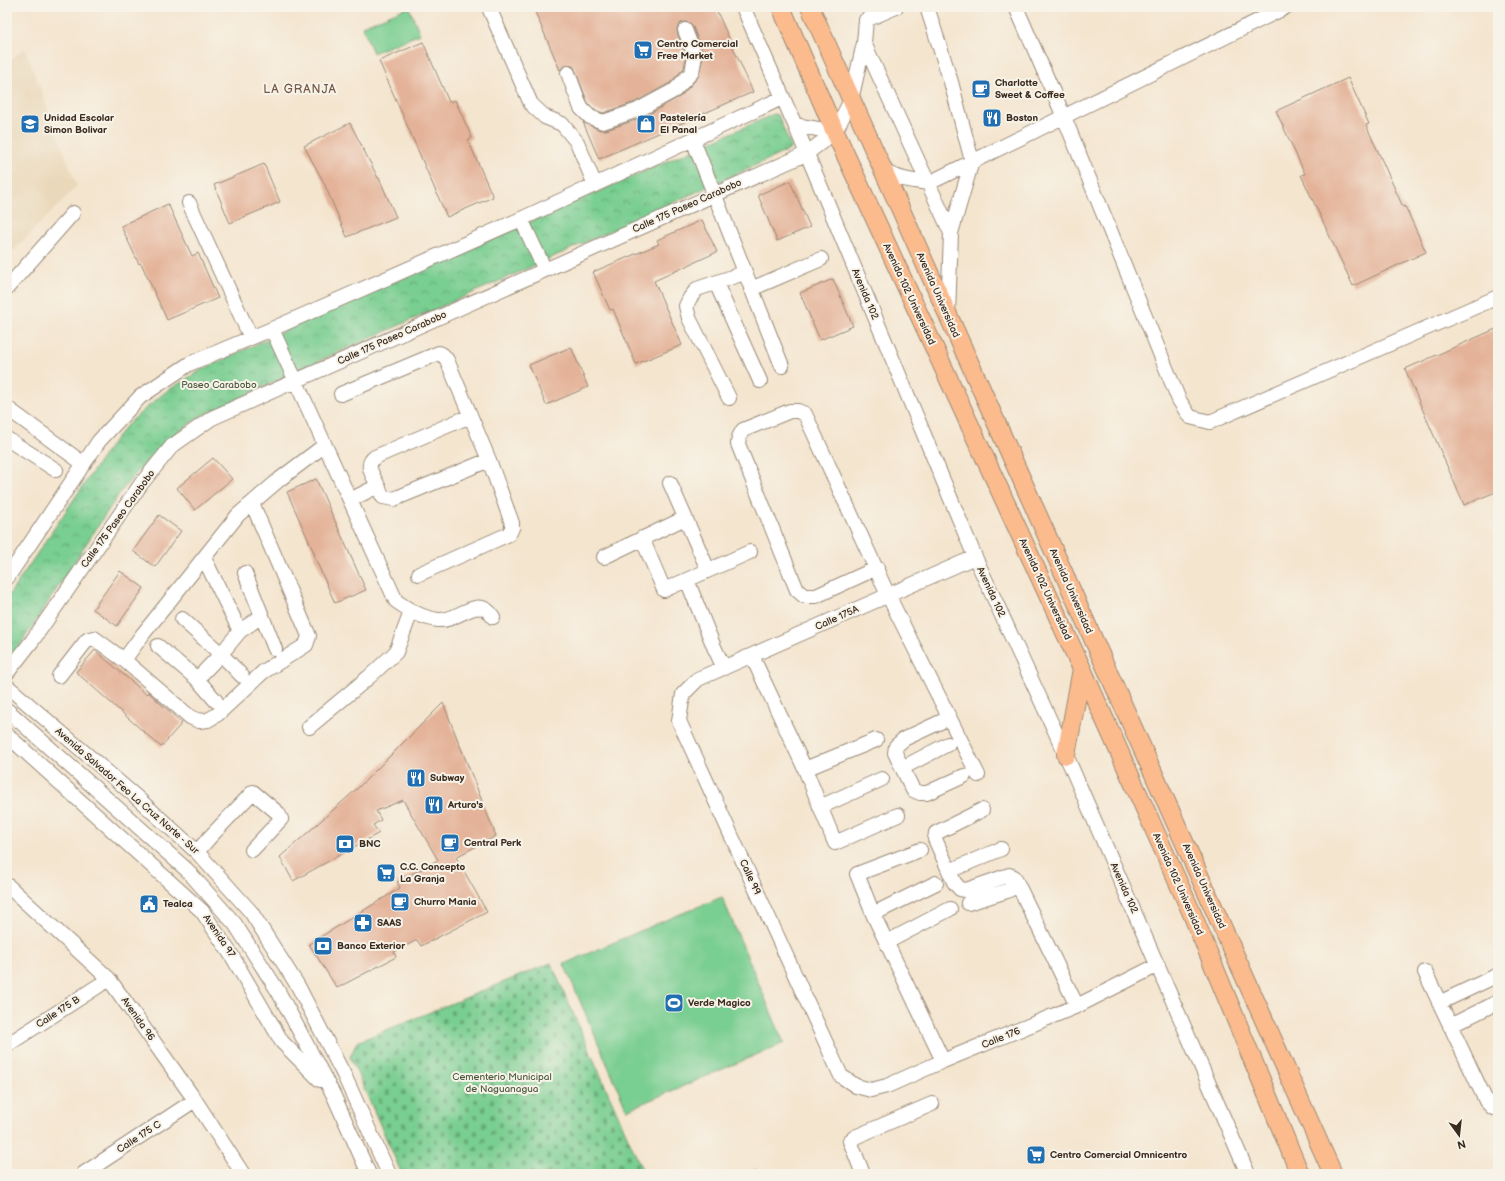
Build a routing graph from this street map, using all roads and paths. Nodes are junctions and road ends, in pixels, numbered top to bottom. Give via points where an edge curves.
1 (743, 7) edge
2 (781, 7) edge
3 (810, 7) edge
4 (896, 7) edge
5 (927, 7) edge
6 (1016, 7) edge
7 (1286, 7) edge
8 (490, 10) dead end
9 (867, 13) edge
10 (685, 30) dead end
11 (864, 43) junction
12 (568, 73) dead end
13 (782, 98) junction
14 (851, 100) junction
15 (1064, 117) junction
16 (794, 125) junction
17 (834, 132) junction
18 (693, 140) junction
19 (806, 154) junction
20 (972, 162) junction
21 (882, 170) junction
22 (929, 183) junction
23 (595, 185) junction
24 (714, 194) junction
25 (189, 203) dead end
26 (73, 213) dead end
27 (521, 219) junction
28 (952, 233) junction
29 (821, 259) dead end
30 (545, 270) junction
31 (744, 273) junction
32 (716, 283) junction
33 (7, 288) edge
34 (751, 289) junction
35 (1498, 297) edge
36 (948, 316) junction
37 (272, 329) junction
38 (251, 338) junction
39 (782, 366) dead end
40 (760, 381) dead end
41 (295, 382) junction
42 (341, 394) dead end
43 (729, 398) dead end
44 (7, 408) edge
45 (470, 416) junction
46 (7, 439) edge
47 (324, 445) junction
48 (489, 460) junction
49 (84, 464) junction
50 (56, 470) dead end
51 (670, 483) dead end
52 (378, 486) junction
53 (350, 500) junction
54 (252, 503) junction
55 (685, 518) junction
56 (642, 538) junction
57 (750, 552) dead end
58 (604, 557) dead end
59 (975, 557) junction
60 (204, 558) junction
61 (877, 568) junction
62 (708, 570) junction
63 (246, 573) dead end
64 (419, 574) dead end
65 (7, 578) edge
66 (687, 580) junction
67 (888, 595) junction
68 (412, 612) junction
69 (262, 616) junction
70 (493, 617) dead end
71 (182, 620) dead end
72 (240, 631) junction
73 (158, 646) dead end
74 (275, 649) dead end
75 (221, 654) junction
76 (752, 656) junction
77 (124, 660) junction
78 (724, 668) junction
79 (1082, 669) junction
80 (7, 672) edge
81 (59, 676) dead end
82 (242, 676) dead end
83 (197, 679) junction
84 (698, 679) joint
85 (7, 686) edge
86 (216, 701) dead end
87 (7, 710) edge
88 (949, 718) junction
89 (309, 727) dead end
90 (7, 735) edge
91 (876, 740) dead end
92 (948, 744) dead end
93 (1066, 756) junction
94 (902, 768) junction
95 (805, 769) junction
96 (978, 775) dead end
97 (964, 776) dead end
98 (882, 779) dead end
99 (820, 807) junction
100 (982, 810) dead end
101 (898, 815) dead end
102 (1001, 849) dead end
103 (252, 850) dead end
104 (920, 850) dead end
105 (197, 852) junction
106 (950, 871) junction
107 (936, 883) dead end
108 (7, 885) edge
109 (1018, 885) junction
110 (968, 903) dead end
111 (950, 909) dead end
112 (873, 914) junction
113 (886, 942) junction
114 (1158, 965) junction
115 (1425, 972) dead end
116 (1498, 975) edge
117 (109, 978) junction
118 (1498, 1002) edge
119 (1439, 1003) junction
120 (1077, 1006) junction
121 (1450, 1026) junction
122 (7, 1046) edge
123 (943, 1061) junction
124 (842, 1076) joint
125 (333, 1094) junction
126 (196, 1100) junction
127 (932, 1104) dead end
128 (1498, 1108) edge
129 (83, 1174) edge
130 (243, 1174) edge
131 (369, 1174) edge
132 (389, 1174) edge
133 (863, 1174) edge
134 (1248, 1174) edge
135 (1300, 1174) edge
136 (1333, 1174) edge

1 - 13 street, Avenida 102
2 - 17 main road, Avenida 102 Universidad
3 - 14 main road, Avenida Universidad
4 - 9 street
5 - 20 street via 951,82
6 - 15 street
7 - 15 street
8 - 23 street via 531,104 545,117 562,124 577,142
9 - 11 street, Calle 175 Paseo Carabobo
10 - 12 street via 695,56 692,72 675,90 638,110 603,122 590,117 581,108
11 - 14 street, Calle 175 Paseo Carabobo
11 - 22 street
13 - 16 street, Avenida 102
13 - 18 street
14 - 17 street, Calle 175 Paseo Carabobo
14 - 21 main road, Avenida Universidad
15 - 20 street
15 - 35 street via 1179,400 1190,417 1210,422
16 - 17 street
16 - 19 street, Avenida 102
17 - 19 street, Calle 175 Paseo Carabobo
17 - 79 main road, Avenida 102 Universidad
18 - 23 street
18 - 24 street
19 - 24 street, Calle 175 Paseo Carabobo
19 - 59 street, Avenida 102
20 - 22 street
20 - 28 street
21 - 22 street via 908,181
21 - 36 main road, Avenida Universidad
22 - 28 street
23 - 27 street
24 - 30 street, Calle 175 Paseo Carabobo
24 - 31 street
25 - 38 street
26 - 33 street
27 - 30 street
27 - 37 street
28 - 36 street
29 - 34 street
30 - 41 street, Calle 175 Paseo Carabobo
31 - 32 street
31 - 34 street
32 - 40 street
32 - 43 street via 697,289 686,306 689,318
34 - 39 street
36 - 136 main road, Avenida Universidad
37 - 38 street
37 - 41 street
38 - 49 street via 189,364 140,397 99,441
41 - 47 street
41 - 80 street, Calle 175 Paseo Carabobo via 212,418 172,446 140,484 32,641
42 - 45 street via 439,353 447,360
44 - 49 street
45 - 48 street
45 - 52 street via 370,460 369,465
46 - 50 street
47 - 53 street
47 - 54 street
48 - 52 street via 394,499 383,497
48 - 64 street via 512,523 509,534
49 - 65 street
51 - 55 street
52 - 53 street
53 - 68 street via 396,601
54 - 60 street via 238,515
54 - 77 street via 309,636 306,645 263,672 218,714 208,720 199,721 190,717
55 - 56 street
55 - 62 street
56 - 58 street
56 - 66 street via 664,590
57 - 62 street
59 - 67 street, Calle 175A
59 - 93 street, Avenida 102
60 - 72 street
60 - 77 street
61 - 61 street via 816,596 804,596 797,590 738,444 743,430 790,412 798,411 805,414
61 - 67 street
62 - 66 street
63 - 69 street
66 - 78 street
67 - 76 street, Calle 175A
67 - 88 street
68 - 70 street via 440,620 483,607 489,610
68 - 89 street via 396,652
69 - 72 street
69 - 74 street
71 - 75 street
72 - 75 street
73 - 83 street
75 - 82 street
75 - 83 street
76 - 78 street, Calle 175A
76 - 95 street
77 - 81 street via 94,638 87,640
78 - 84 street, Calle 175A
79 - 93 main road
79 - 135 main road, Avenida 102 Universidad via 1190,909
83 - 86 street
84 - 124 street, Calle 99 via 683,694 679,720
85 - 105 street, Avenida Salvador Feo La Cruz Norte - Sur
87 - 125 street, Avenida Salvador Feo La Cruz Norte - Sur via 187,870 235,924 278,991
88 - 94 street via 904,739 896,746 895,753
88 - 96 street
90 - 125 street, Avenida 97 via 202,911 232,956 282,1042
91 - 95 street
92 - 94 street
93 - 114 street, Avenida 102
94 - 97 street via 913,790 920,793 927,793
95 - 99 street
98 - 99 street
99 - 101 street via 835,843
100 - 106 street via 936,833 935,839
102 - 106 street
103 - 105 street via 281,819 278,813 253,792
104 - 112 street via 857,874
105 - 132 street, Avenida Salvador Feo La Cruz Norte - Sur via 251,912 298,986 344,1075
106 - 109 street via 960,889 966,890 1009,875 1014,877
107 - 112 street
108 - 117 street, Avenida 96
109 - 110 street
109 - 120 street
111 - 113 street
112 - 113 street
113 - 123 street
114 - 120 street, Calle 176
114 - 134 street, Avenida 102
115 - 119 street
116 - 119 street
117 - 122 street, Calle 175 B
117 - 126 street, Avenida 96
118 - 121 street
119 - 121 street
120 - 123 street, Calle 176
121 - 128 street via 1486,1101 1493,1108
123 - 124 street, Calle 176 via 887,1086 871,1090 856,1086
125 - 131 street, Avenida Salvador Feo La Cruz Norte - Sur
126 - 129 street, Calle 175 C
126 - 130 street, Avenida 96
127 - 133 street via 850,1141

